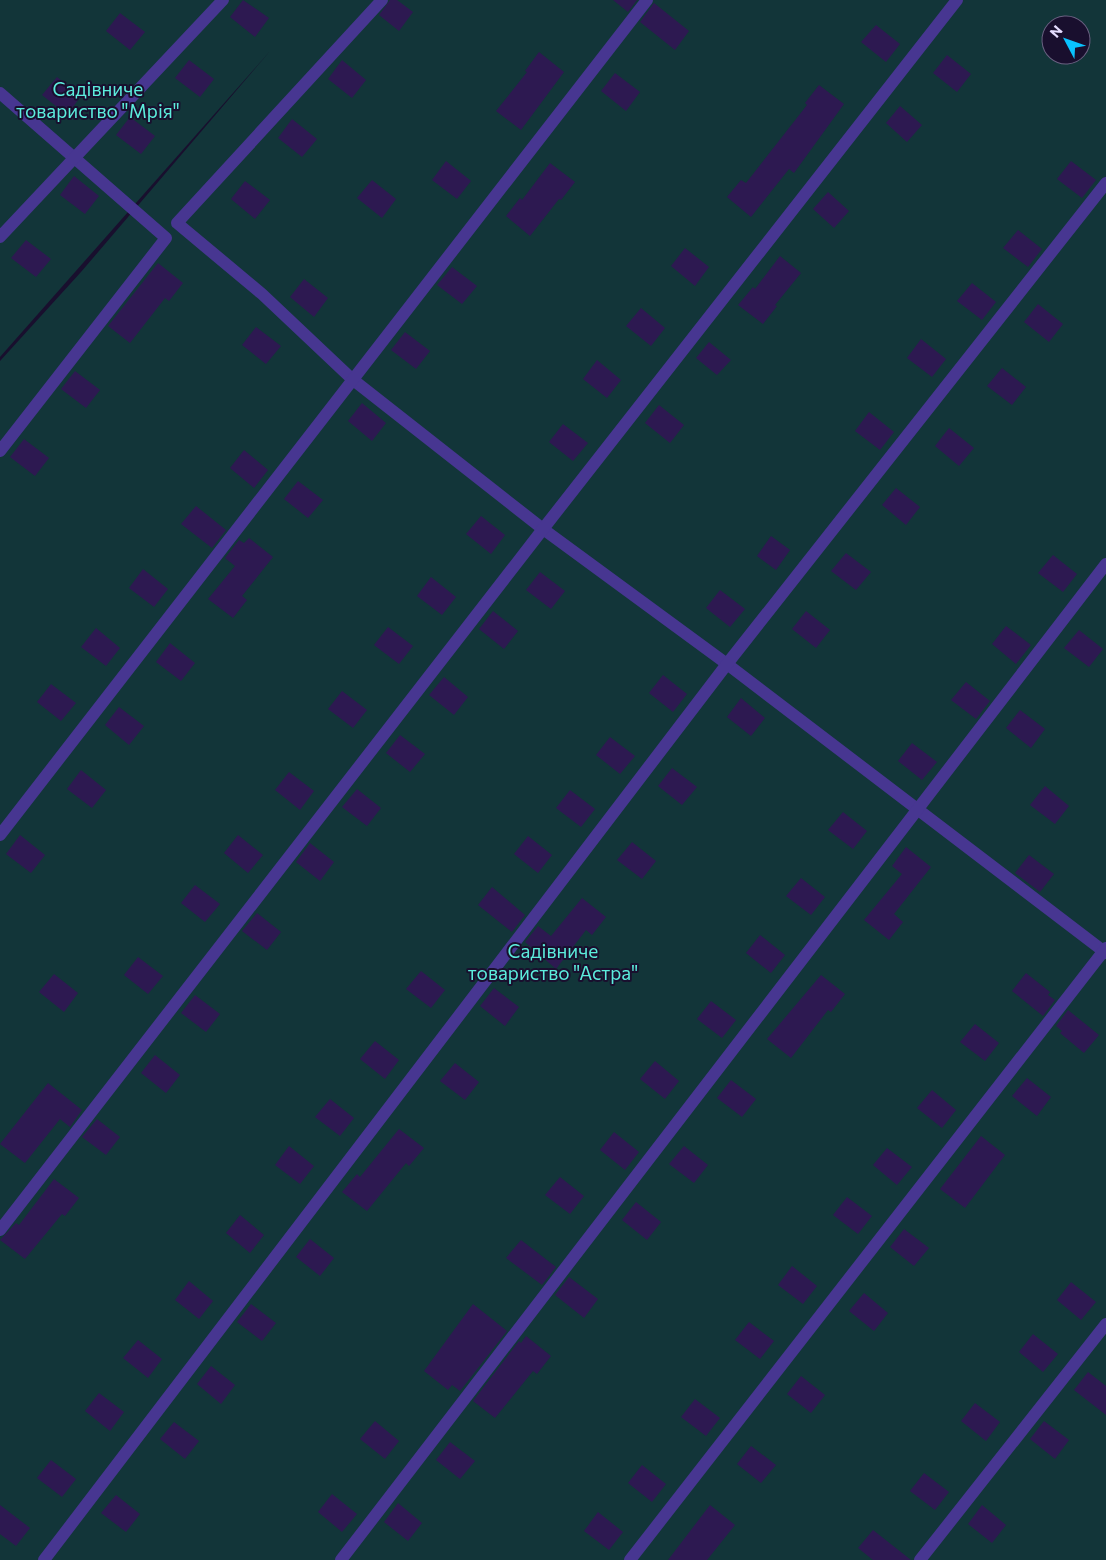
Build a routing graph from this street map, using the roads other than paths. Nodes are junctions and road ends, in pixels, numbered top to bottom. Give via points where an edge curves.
1 (223, 0) edge
2 (382, 0) edge
3 (647, 0) edge
4 (957, 0) edge
5 (0, 93) edge
6 (74, 158) junction
7 (1106, 183) edge
8 (0, 237) edge
9 (352, 379) junction
10 (0, 451) edge
11 (543, 529) junction
12 (1106, 564) edge
13 (727, 664) junction
14 (916, 809) junction
15 (0, 835) edge
16 (1105, 951) edge
17 (0, 1230) edge
18 (1106, 1324) edge
19 (44, 1560) edge
20 (341, 1560) edge
21 (630, 1560) edge
22 (920, 1560) edge

1 - 6 street
2 - 9 street via 178,224 262,294
3 - 9 street
4 - 11 street
5 - 6 street
6 - 8 street
6 - 10 street via 166,238
7 - 13 street
9 - 11 street
9 - 15 street
11 - 13 street
11 - 17 street
12 - 14 street
13 - 14 street
13 - 19 street
14 - 16 street
14 - 20 street
16 - 21 street
18 - 22 street

